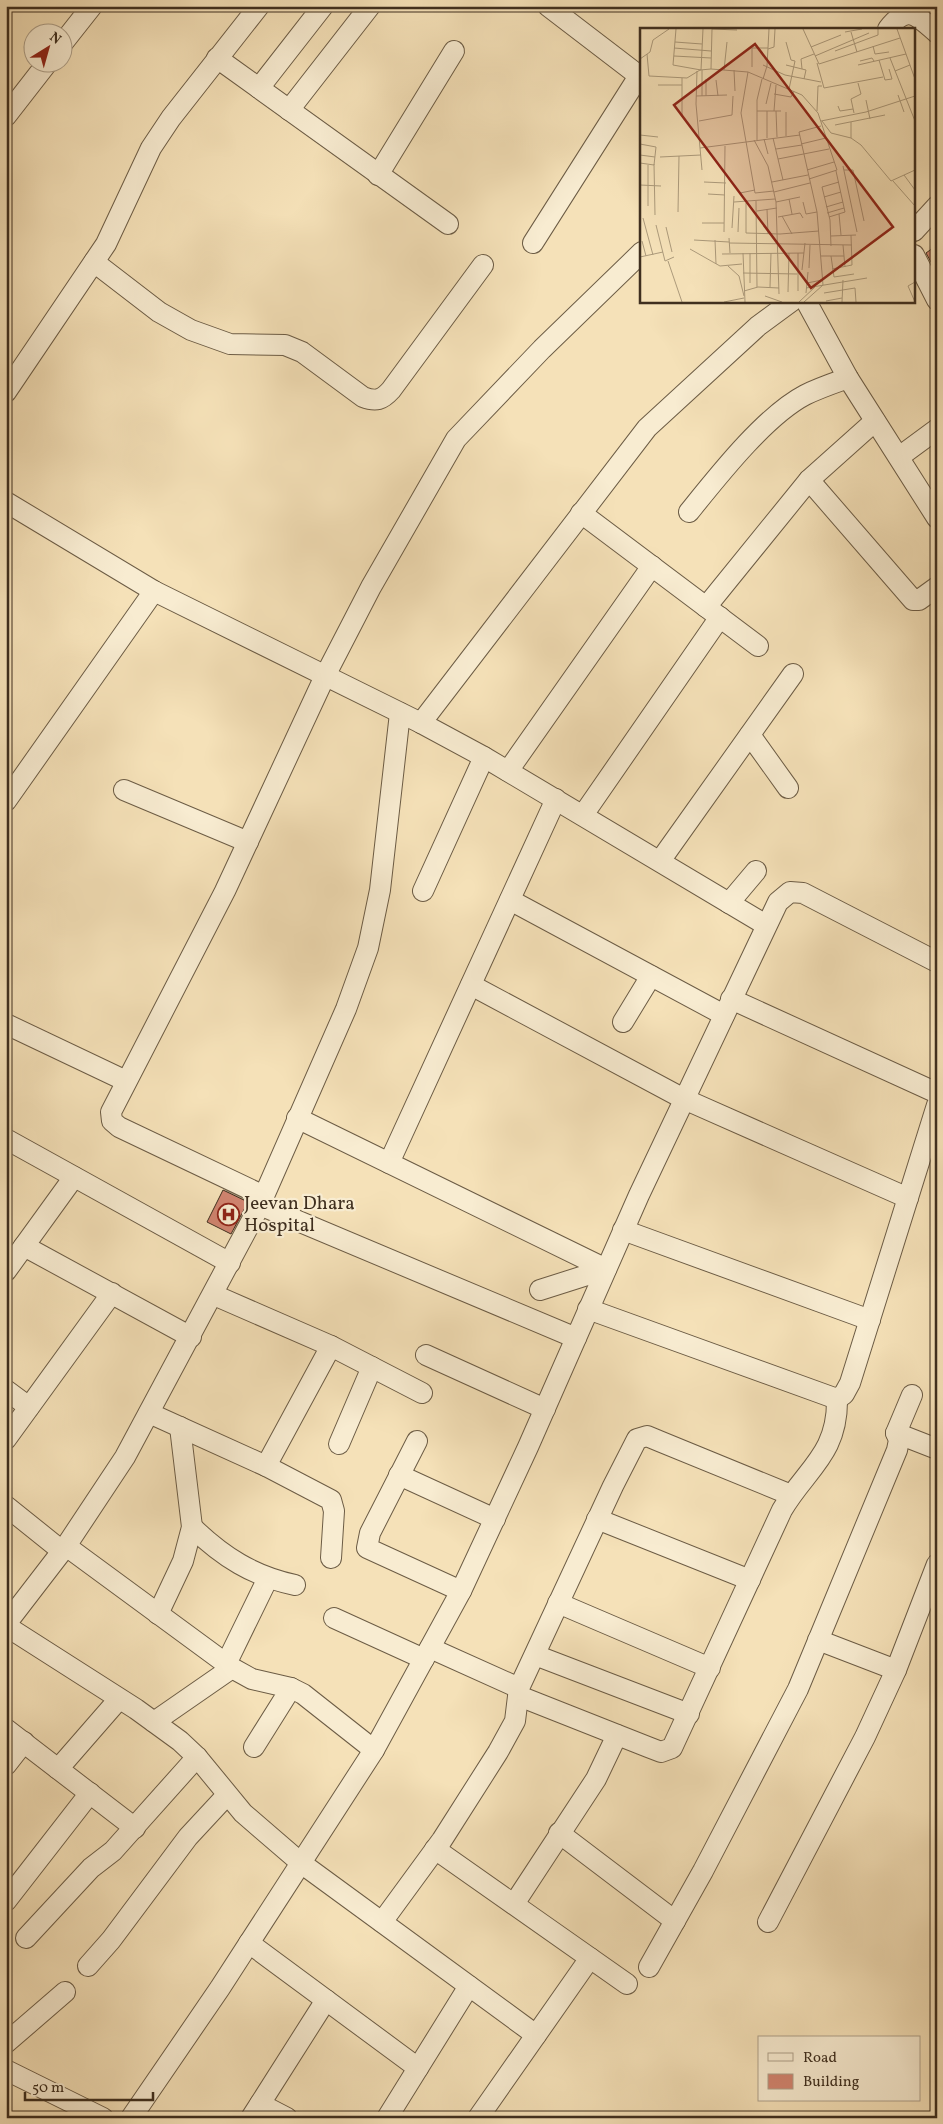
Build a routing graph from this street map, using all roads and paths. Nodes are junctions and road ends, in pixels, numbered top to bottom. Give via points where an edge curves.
1 (92, 6) edge
2 (259, 6) edge
3 (323, 6) edge
4 (370, 6) edge
5 (548, 6) edge
6 (570, 12) edge
7 (889, 28) edge
8 (72, 31) edge
9 (937, 33) edge
10 (454, 52) dead end
11 (217, 58) junction
12 (40, 72) edge
13 (640, 76) edge
14 (640, 79) edge
15 (258, 88) junction
16 (289, 110) junction
17 (6, 116) edge
18 (378, 175) junction
19 (937, 206) edge
20 (448, 224) dead end
21 (916, 230) edge
22 (533, 243) dead end
23 (640, 254) edge
24 (916, 259) edge
25 (94, 262) junction
26 (483, 265) dead end
27 (937, 300) edge
28 (805, 302) edge
29 (848, 378) junction
30 (6, 392) edge
31 (875, 421) junction
32 (937, 429) edge
33 (899, 457) junction
34 (809, 480) junction
35 (6, 502) edge
36 (689, 512) dead end
37 (581, 513) junction
38 (937, 518) edge
39 (652, 566) junction
40 (937, 587) edge
41 (154, 591) junction
42 (713, 612) junction
43 (758, 646) dead end
44 (793, 674) dead end
45 (325, 676) junction
46 (400, 713) junction
47 (421, 723) junction
48 (750, 735) junction
49 (484, 757) junction
50 (508, 771) junction
51 (788, 788) dead end
52 (124, 790) dead end
53 (556, 800) junction
54 (6, 801) edge
55 (583, 815) junction
56 (248, 842) junction
57 (660, 861) junction
58 (756, 870) dead end
59 (423, 891) dead end
60 (510, 900) junction
61 (730, 903) junction
62 (766, 925) junction
63 (937, 962) edge
64 (651, 976) junction
65 (471, 985) junction
66 (727, 1007) junction
67 (623, 1022) dead end
68 (6, 1024) edge
69 (126, 1082) junction
70 (937, 1093) edge
71 (684, 1099) junction
72 (937, 1105) edge
73 (297, 1118) junction
74 (6, 1139) edge
75 (389, 1163) junction
76 (74, 1177) junction
77 (908, 1198) junction
78 (262, 1201) junction
79 (623, 1230) junction
80 (24, 1246) junction
81 (230, 1263) junction
82 (606, 1269) junction
83 (6, 1271) edge
84 (540, 1290) dead end
85 (112, 1294) junction
86 (214, 1295) junction
87 (588, 1309) junction
88 (870, 1320) junction
89 (191, 1337) junction
90 (576, 1338) junction
91 (331, 1346) junction
92 (426, 1355) dead end
93 (372, 1367) junction
94 (6, 1390) edge
95 (422, 1392) dead end
96 (912, 1395) dead end
97 (837, 1399) junction
98 (29, 1408) junction
99 (544, 1409) junction
100 (149, 1412) junction
101 (180, 1427) junction
102 (896, 1433) junction
103 (6, 1439) edge
104 (417, 1441) dead end
105 (339, 1444) dead end
106 (937, 1449) edge
107 (266, 1466) junction
108 (400, 1475) junction
109 (791, 1495) junction
110 (6, 1506) edge
111 (494, 1519) junction
112 (597, 1520) junction
113 (192, 1527) junction
114 (64, 1548) junction
115 (331, 1558) dead end
116 (937, 1564) edge
117 (268, 1578) junction
118 (750, 1580) junction
119 (295, 1585) dead end
120 (461, 1591) junction
121 (558, 1603) junction
122 (158, 1614) junction
123 (334, 1618) dead end
124 (6, 1625) edge
125 (818, 1640) junction
126 (427, 1653) junction
127 (534, 1655) junction
128 (229, 1666) junction
129 (710, 1668) junction
130 (896, 1670) junction
131 (291, 1688) junction
132 (519, 1692) junction
133 (119, 1699) junction
134 (689, 1714) junction
135 (154, 1722) junction
136 (6, 1729) edge
137 (618, 1735) junction
138 (24, 1742) junction
139 (254, 1747) dead end
140 (374, 1750) junction
141 (197, 1757) junction
142 (6, 1765) edge
143 (58, 1769) junction
144 (90, 1794) junction
145 (227, 1795) junction
146 (135, 1828) junction
147 (559, 1833) junction
148 (435, 1849) junction
149 (301, 1863) junction
150 (6, 1902) edge
151 (514, 1904) junction
152 (675, 1921) junction
153 (382, 1922) junction
154 (768, 1922) dead end
155 (26, 1938) dead end
156 (249, 1943) junction
157 (590, 1958) junction
158 (88, 1966) dead end
159 (649, 1967) dead end
160 (627, 1984) dead end
161 (469, 1986) junction
162 (65, 1992) dead end
163 (326, 2000) junction
164 (536, 2035) junction
165 (6, 2043) edge
166 (418, 2068) junction
167 (6, 2070) edge
168 (255, 2111) edge
169 (103, 2118) edge
170 (131, 2118) edge
171 (287, 2118) edge
172 (388, 2118) edge
173 (478, 2118) edge

1 - 8 street
2 - 11 street
3 - 15 street
4 - 16 street
5 - 6 street
6 - 13 street
7 - 9 street via 905,13 915,15
10 - 18 street
11 - 15 street
11 - 25 street via 151,148 106,244
12 - 17 street
14 - 22 street
15 - 16 street
16 - 18 street
18 - 20 street
19 - 21 street
23 - 45 street via 456,439 371,587
24 - 27 street
25 - 26 street via 160,312 191,330 230,344 285,345 302,352 363,398 372,401 382,399 391,390
25 - 30 street
28 - 29 street
28 - 37 street via 758,326 669,405 647,428
29 - 31 street
29 - 36 street via 805,395 784,410 754,438
31 - 33 street
31 - 34 street
32 - 33 street
33 - 38 street
34 - 40 street via 914,600
34 - 42 street
35 - 41 street
37 - 39 street
37 - 47 street
39 - 42 street
39 - 50 street
41 - 45 street
41 - 54 street
42 - 43 street
42 - 55 street
44 - 48 street
45 - 46 street
45 - 56 street
46 - 47 street
46 - 73 street via 380,890 368,948 346,1010
47 - 49 street
48 - 51 street
48 - 57 street
49 - 50 street
49 - 59 street
50 - 53 street
52 - 56 street
53 - 55 street
53 - 60 street
55 - 57 street
56 - 69 street
57 - 61 street
58 - 61 street
60 - 64 street
60 - 65 street
61 - 62 street
62 - 63 street via 778,902 790,892 803,892
62 - 66 street
64 - 66 street
64 - 67 street
65 - 71 street
65 - 75 street
66 - 70 street
66 - 71 street
68 - 69 street
69 - 78 street via 111,1112 112,1120
71 - 77 street
71 - 79 street
72 - 77 street
73 - 75 street
73 - 78 street
74 - 76 street
75 - 82 street
76 - 80 street
76 - 81 street
77 - 88 street
78 - 81 street
78 - 90 street
79 - 82 street
79 - 88 street
80 - 83 street
80 - 85 street
81 - 86 street
82 - 84 street
82 - 87 street
85 - 89 street
85 - 98 street
86 - 89 street
86 - 91 street
87 - 90 street
87 - 97 street
88 - 97 street via 850,1383
89 - 100 street
90 - 99 street
91 - 93 street
91 - 107 street
92 - 99 street
93 - 95 street
93 - 105 street
94 - 98 street
96 - 102 street
97 - 109 street via 837,1419 824,1453
98 - 103 street
99 - 111 street
100 - 101 street
100 - 114 street via 106,1487
101 - 107 street
101 - 113 street
102 - 106 street
102 - 125 street via 899,1440 897,1450
104 - 108 street
107 - 115 street via 331,1500 334,1511
108 - 111 street
108 - 120 street via 370,1533 367,1548
109 - 112 street via 647,1436 637,1439 630,1448
109 - 118 street
110 - 114 street
111 - 120 street
112 - 118 street
112 - 121 street
113 - 117 street via 240,1566
113 - 122 street via 183,1561
114 - 122 street
114 - 124 street
116 - 130 street
117 - 119 street
117 - 128 street
118 - 129 street
120 - 126 street
121 - 127 street
121 - 129 street
122 - 128 street
123 - 126 street
124 - 133 street
125 - 130 street
125 - 152 street via 798,1689
126 - 132 street
126 - 140 street
127 - 132 street
127 - 134 street
128 - 131 street via 252,1680
128 - 135 street
129 - 134 street
130 - 154 street via 834,1799
131 - 139 street
131 - 140 street
132 - 137 street
132 - 148 street via 514,1722 498,1752
133 - 135 street
133 - 143 street
134 - 137 street via 676,1743 667,1751 661,1752
135 - 141 street
136 - 138 street
137 - 147 street via 596,1779
138 - 142 street
138 - 143 street
140 - 149 street
141 - 145 street
141 - 146 street
143 - 144 street
144 - 146 street
144 - 150 street
145 - 149 street
145 - 158 street via 188,1837
146 - 155 street via 113,1852 91,1868
147 - 151 street
147 - 152 street
148 - 151 street
148 - 153 street
149 - 153 street
149 - 156 street
151 - 157 street
152 - 159 street
153 - 161 street
156 - 163 street
156 - 170 street
157 - 160 street
157 - 164 street
161 - 164 street
161 - 166 street
162 - 165 street
163 - 166 street
163 - 168 street
164 - 173 street
166 - 172 street
167 - 169 street
168 - 171 street

